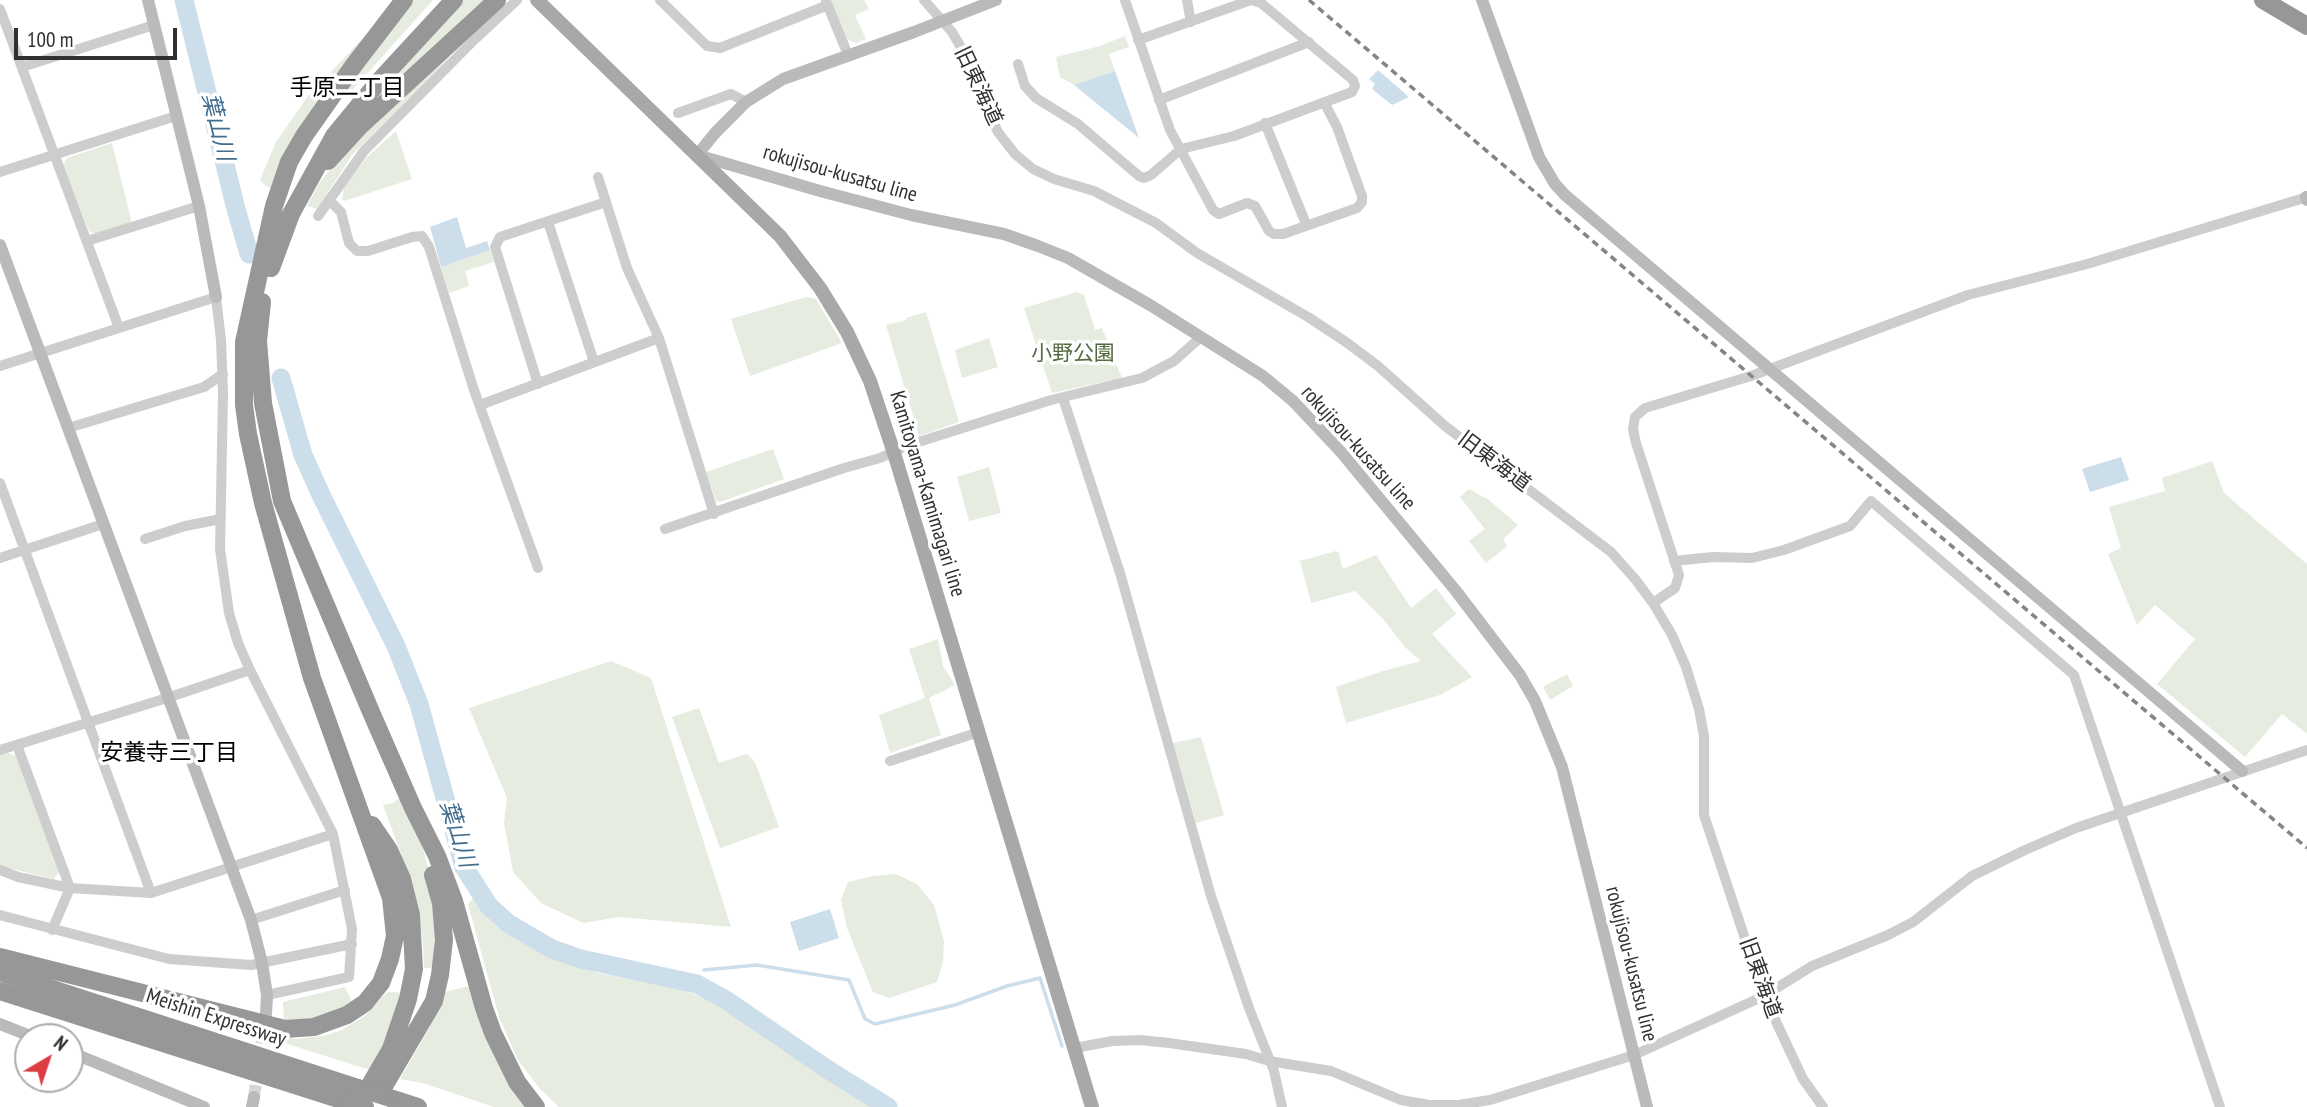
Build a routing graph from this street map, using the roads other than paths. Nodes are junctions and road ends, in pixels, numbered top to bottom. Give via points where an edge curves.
1 (148, 0) edge
2 (404, 0) edge
3 (440, 0) edge
4 (454, 0) edge
5 (498, 0) edge
6 (517, 0) edge
7 (537, 0) edge
8 (660, 0) edge
9 (924, 0) edge
10 (996, 0) edge
11 (1125, 0) edge
12 (1187, 0) edge
13 (1482, 0) edge
14 (2263, 0) edge
15 (827, 2) edge
16 (0, 9) edge
17 (943, 22) junction
18 (1191, 22) junction
19 (154, 25) junction
20 (2307, 26) edge
21 (1138, 40) junction
22 (1308, 42) junction
23 (848, 55) junction
24 (1018, 64) dead end
25 (22, 67) junction
26 (1159, 100) junction
27 (746, 102) junction
28 (1324, 102) junction
29 (678, 113) dead end
30 (176, 116) junction
31 (1265, 123) junction
32 (1181, 149) junction
33 (55, 154) junction
34 (697, 155) junction
35 (0, 172) edge
36 (598, 177) dead end
37 (307, 184) junction
38 (2307, 198) edge
39 (329, 200) junction
40 (606, 202) junction
41 (199, 206) junction
42 (318, 216) dead end
43 (548, 222) junction
44 (1306, 224) junction
45 (268, 235) junction
46 (87, 241) junction
47 (0, 245) edge
48 (216, 297) junction
49 (119, 328) junction
50 (1201, 337) junction
51 (659, 338) junction
52 (40, 353) junction
53 (593, 362) junction
54 (0, 366) edge
55 (1768, 368) junction
56 (223, 374) junction
57 (538, 384) junction
58 (1063, 398) junction
59 (480, 405) junction
60 (68, 428) junction
61 (894, 453) junction
62 (0, 483) edge
63 (714, 514) junction
64 (221, 519) junction
65 (103, 524) junction
66 (665, 529) dead end
67 (145, 539) dead end
68 (25, 550) junction
69 (0, 558) edge
70 (1674, 561) junction
71 (538, 568) dead end
72 (1653, 603) junction
73 (250, 670) junction
74 (167, 698) junction
75 (88, 722) junction
76 (979, 732) junction
77 (17, 745) junction
78 (0, 750) edge
79 (2307, 750) edge
80 (890, 761) dead end
81 (2242, 771) junction
82 (357, 802) junction
83 (413, 808) junction
84 (2120, 813) junction
85 (333, 834) junction
86 (232, 868) junction
87 (0, 870) edge
88 (70, 888) junction
89 (345, 890) junction
90 (151, 893) junction
91 (0, 915) edge
92 (250, 920) junction
93 (52, 930) junction
94 (352, 944) junction
95 (0, 957) edge
96 (262, 964) junction
97 (0, 972) edge
98 (0, 991) edge
99 (267, 995) junction
100 (1764, 996) junction
101 (266, 1014) tunnel mouth
102 (1075, 1048) junction
103 (1634, 1055) junction
104 (84, 1058) edge
105 (1269, 1061) junction
106 (357, 1102) edge
107 (378, 1102) edge
108 (204, 1107) edge
109 (418, 1107) edge
110 (537, 1107) edge
111 (1092, 1107) edge
112 (1282, 1107) edge
113 (1647, 1107) edge
114 (1823, 1107) edge
115 (2220, 1107) edge

1 - 19 street
2 - 45 highway via 304,136 289,162
3 - 45 highway via 371,74 329,128 300,171
4 - 37 highway via 334,136
5 - 37 highway via 361,125
6 - 39 street via 365,151
7 - 34 main road, Kamitoyama-Kamimagari line
8 - 15 street via 707,46 720,48
9 - 17 street, 旧東海道
10 - 17 street
11 - 21 street
12 - 18 street
13 - 55 street via 1539,157 1555,184
14 - 20 highway
15 - 23 street
16 - 25 street
17 - 23 street
17 - 72 street, 旧東海道 via 962,49 998,132 1033,169 1094,191 1156,223 1197,253 1346,342 1445,426 1611,552
18 - 21 street
18 - 22 street via 1251,0 1261,3
19 - 25 street
19 - 30 street
21 - 26 street
22 - 26 street
22 - 28 street via 1355,86 1352,92
23 - 27 street via 783,79
24 - 32 street via 1025,86 1036,98 1078,124 1139,176 1151,175
25 - 33 street
26 - 32 street
27 - 29 street via 731,94
27 - 34 street
28 - 31 street
28 - 44 street via 1363,196 1357,208
30 - 33 street
30 - 41 street
31 - 32 street
31 - 44 street
32 - 44 street via 1219,214 1247,204 1255,206 1274,234
33 - 35 street
33 - 46 street
34 - 50 street, rokujisou-kusatsu line via 1038,246 1068,258
34 - 61 main road, Kamitoyama-Kamimagari line via 780,236 820,288 870,381
36 - 40 street
37 - 83 highway via 275,255 262,302 258,341 263,403 282,501
38 - 55 street via 1968,295
39 - 42 street
39 - 59 street via 341,212 349,243 357,251 422,236
40 - 43 street
40 - 51 street via 627,268
41 - 46 street
41 - 48 street
43 - 53 street
43 - 57 street via 500,237 495,247
45 - 82 highway via 244,342 248,434 293,617
46 - 49 street
47 - 52 street
48 - 49 street
48 - 56 street
49 - 52 street
50 - 58 street via 1174,361 1142,378
50 - 103 street, rokujisou-kusatsu line via 1262,376 1319,428 1520,675 1562,767
51 - 53 street
51 - 63 street
52 - 54 street
52 - 60 street
53 - 57 street
55 - 70 street via 1645,408 1635,417 1636,443
55 - 81 street
56 - 60 street via 204,387
56 - 64 street
57 - 59 street
58 - 61 street
58 - 105 street via 1120,573 1211,896
59 - 71 street
60 - 65 street
61 - 63 street
61 - 76 main road, Kamitoyama-Kamimagari line
62 - 68 street
63 - 66 street
64 - 67 street
64 - 73 street via 220,549 229,613
65 - 68 street
65 - 74 street
68 - 69 street
68 - 75 street
70 - 72 street via 1679,575 1675,589
70 - 84 street via 1752,558 1784,550 1850,526 1871,501 2074,675
72 - 100 street, 旧東海道 via 1686,667 1699,709 1705,744 1704,815
73 - 74 street
73 - 85 street
74 - 75 street
74 - 86 street
75 - 77 street
75 - 90 street
76 - 80 street
76 - 102 main road, Kamitoyama-Kamimagari line
77 - 78 street
77 - 88 street
79 - 81 street
81 - 84 street
82 - 95 highway via 391,898 395,936 381,983 365,1003 347,1015 314,1027 285,1029
82 - 106 highway via 402,879 411,915 414,969 391,1049
83 - 107 highway via 441,903 444,940 440,975 434,1001
83 - 110 highway via 454,901 493,1033 517,1082
84 - 100 street via 1986,868 1913,922 1812,966
84 - 115 street
85 - 86 street
85 - 89 street
86 - 90 street
86 - 92 street
87 - 88 street
88 - 90 street
88 - 93 street
89 - 92 street
89 - 94 street
91 - 93 street
92 - 96 street
93 - 96 street via 169,959
94 - 96 street
94 - 99 street via 349,977
96 - 99 street
97 - 106 highway, Meishin Expressway
98 - 106 highway, Meishin Expressway
99 - 101 street
100 - 103 street
100 - 114 street, 旧東海道 via 1803,1079
102 - 105 street via 1140,1040
102 - 111 main road, Kamitoyama-Kamimagari line
103 - 105 street via 1490,1100 1458,1105 1401,1100 1331,1071
103 - 113 street, rokujisou-kusatsu line
104 - 108 street
105 - 112 street
106 - 107 highway, Meishin Expressway, bridge
107 - 109 highway, Meishin Expressway

